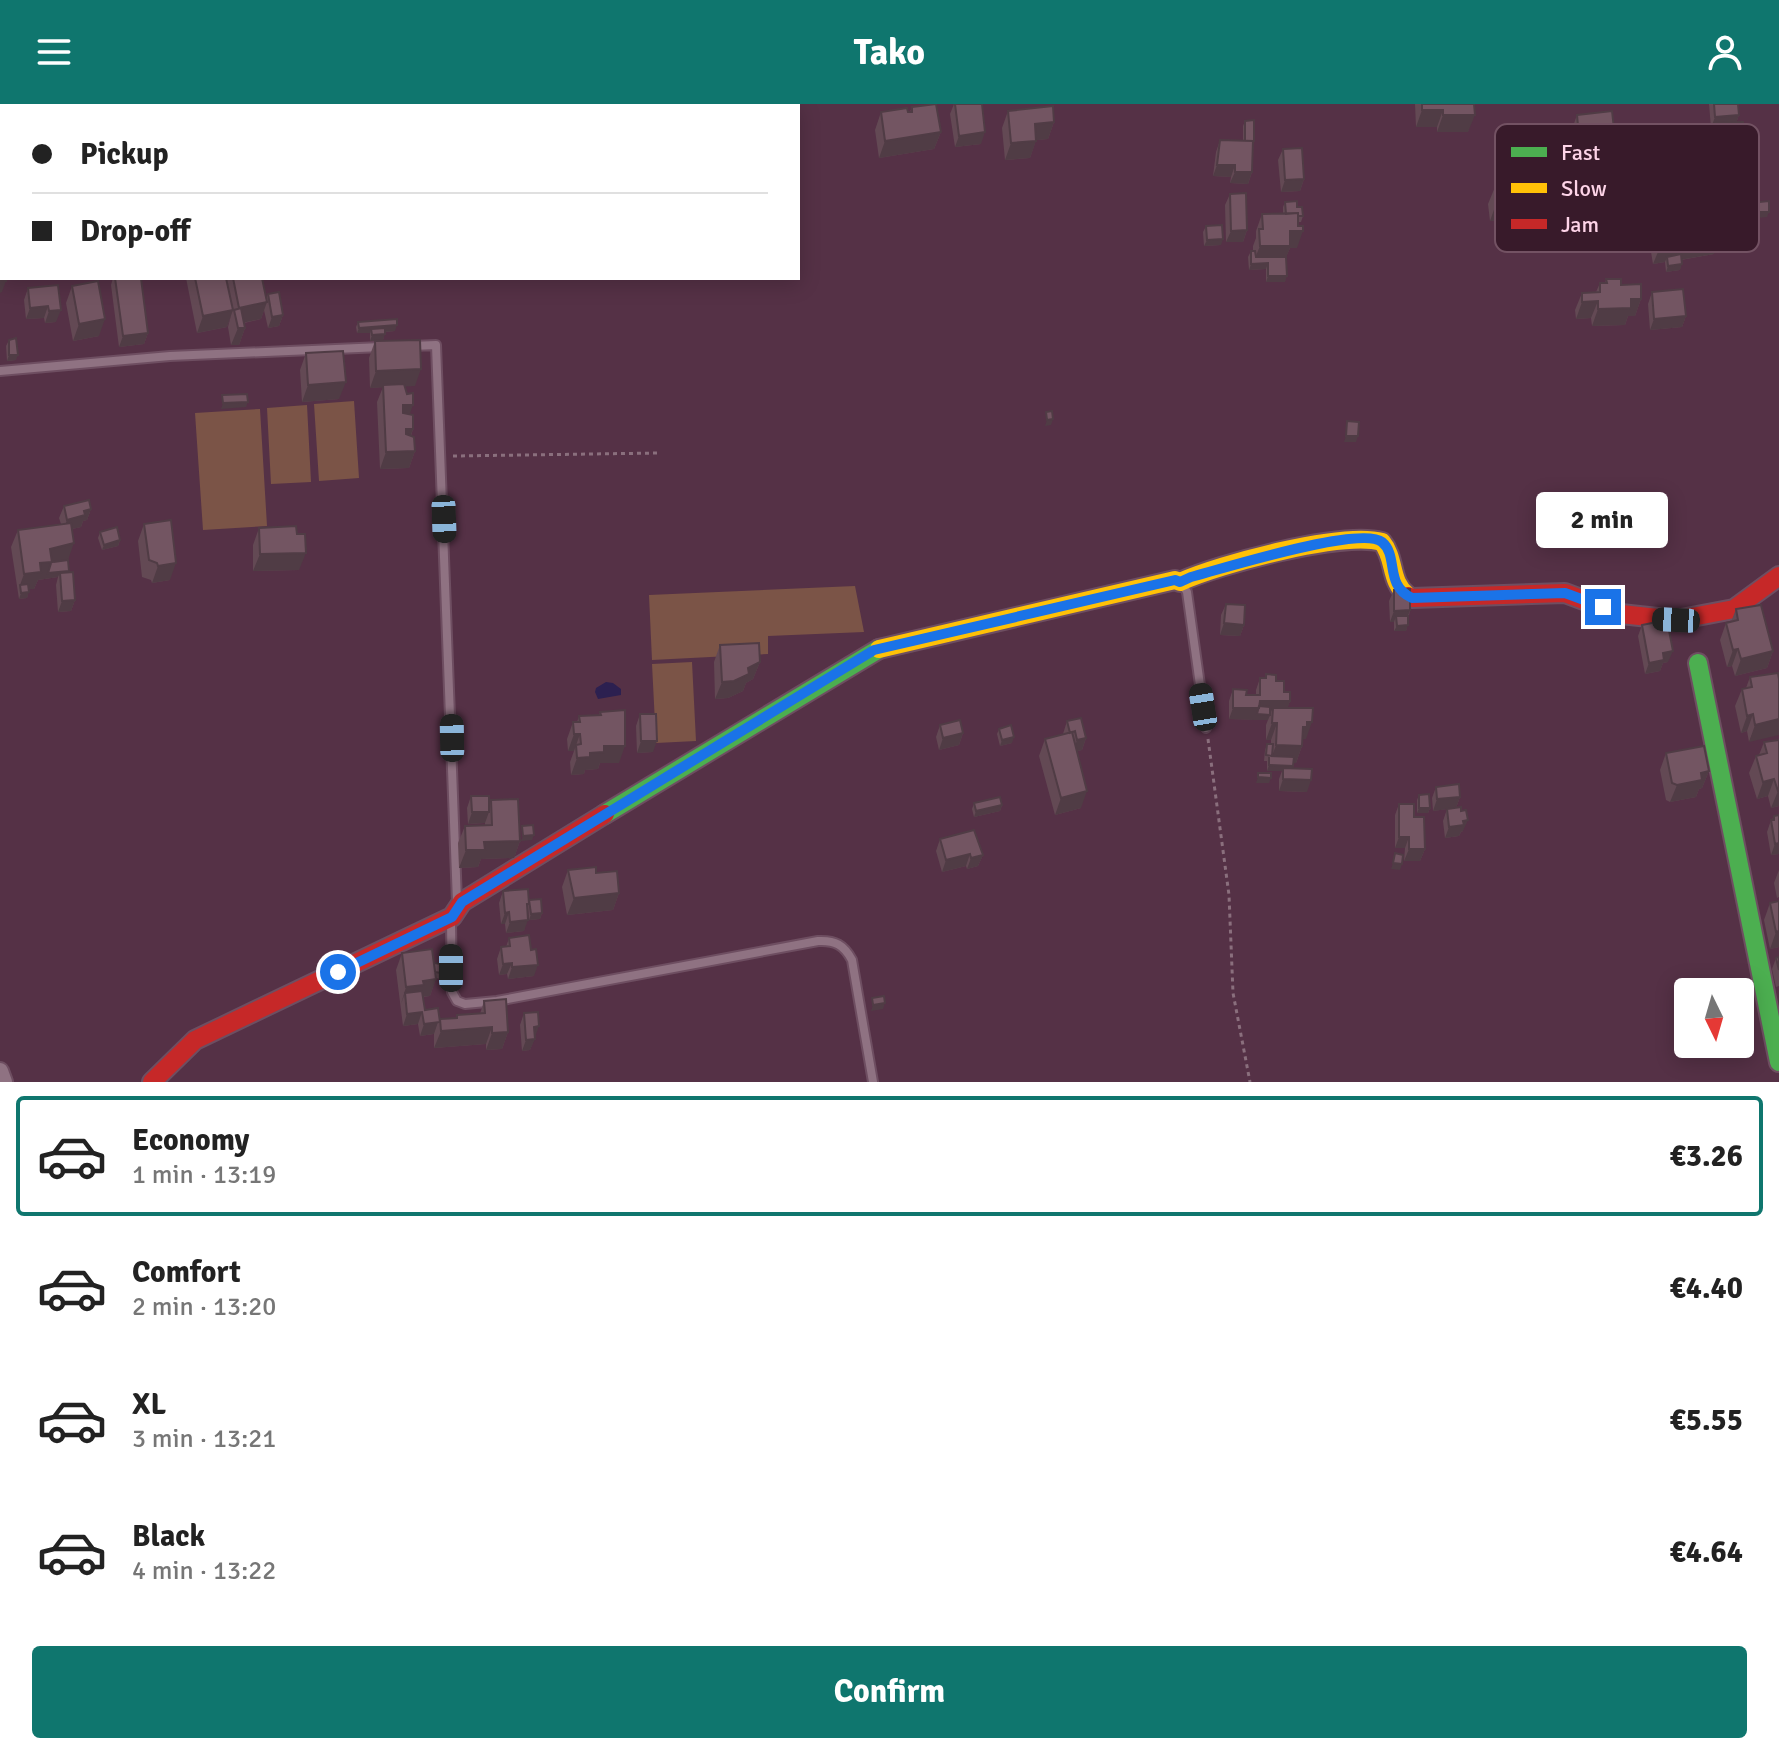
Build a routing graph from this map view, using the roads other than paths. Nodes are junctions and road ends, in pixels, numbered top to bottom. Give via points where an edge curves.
1 (405, 346) edge
2 (390, 347) edge
3 (0, 371) edge
4 (1779, 576) edge
5 (1180, 582) junction
6 (1698, 663) dead end
7 (1206, 728) road end
8 (455, 914) junction
9 (1779, 1062) edge
10 (0, 1071) edge
11 (4, 1082) edge
12 (152, 1082) edge
13 (873, 1082) edge

1 - 8 lane via 436,345
2 - 3 lane via 170,356
4 - 5 street via 1734,609 1676,620 1621,614 1565,593 1412,598 1402,593 1393,577 1384,543 1366,536 1323,542
5 - 7 lane via 1187,592
5 - 8 street via 874,650 462,902
6 - 9 street
8 - 12 street via 195,1040
8 - 13 lane via 452,992 465,1004 818,941 838,944 852,960
10 - 11 street

